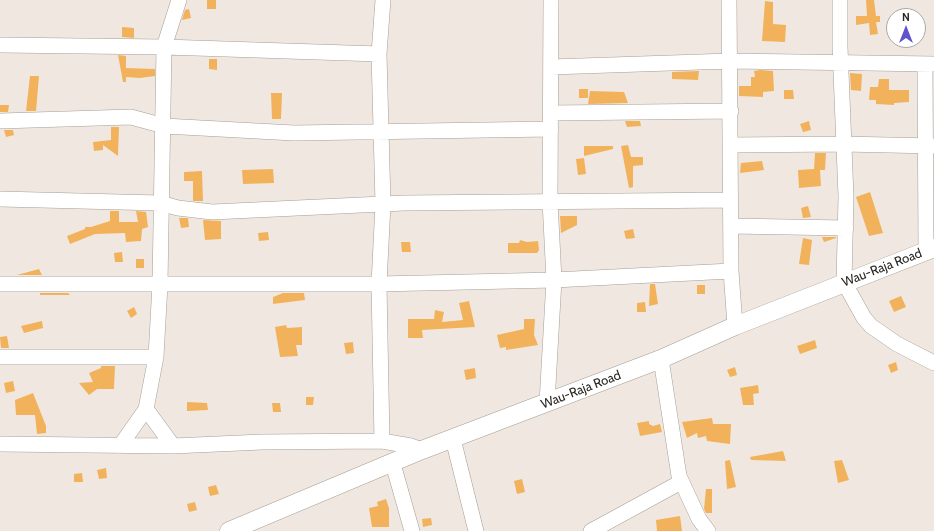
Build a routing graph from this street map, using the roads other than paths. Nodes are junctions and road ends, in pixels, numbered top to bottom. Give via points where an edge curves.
1 (180, 0) edge
2 (383, 0) edge
3 (551, 0) edge
4 (729, 0) edge
5 (840, 0) edge
6 (0, 45) edge
7 (164, 47) junction
8 (379, 54) junction
9 (730, 62) junction
10 (840, 63) junction
11 (929, 64) edge
12 (551, 67) junction
13 (731, 111) junction
14 (550, 113) junction
15 (0, 121) edge
16 (164, 126) junction
17 (550, 129) junction
18 (383, 131) junction
19 (843, 144) junction
20 (731, 145) junction
21 (930, 146) edge
22 (0, 199) edge
23 (730, 200) junction
24 (550, 201) junction
25 (160, 203) junction
26 (383, 204) junction
27 (731, 226) junction
28 (846, 228) junction
29 (930, 249) edge
30 (731, 271) junction
31 (554, 280) junction
32 (844, 282) junction
33 (0, 284) edge
34 (160, 284) junction
35 (379, 284) junction
36 (735, 326) junction
37 (0, 357) edge
38 (156, 358) junction
39 (661, 359) junction
40 (933, 361) edge
41 (547, 403) junction
42 (146, 409) junction
43 (453, 439) junction
44 (382, 441) junction
45 (0, 444) edge
46 (120, 446) junction
47 (173, 446) junction
48 (422, 450) junction
49 (393, 464) junction
50 (681, 482) junction
51 (229, 531) edge
52 (412, 531) edge
53 (476, 531) edge
54 (591, 531) edge
55 (708, 531) edge

1 - 7 street
2 - 8 street
3 - 12 street
4 - 9 street
5 - 10 street
6 - 7 street
7 - 8 street
7 - 16 street
8 - 18 street
9 - 10 street
9 - 12 street
9 - 13 street
10 - 11 street
10 - 19 street
11 - 21 street
12 - 14 street
13 - 14 street
13 - 20 street
14 - 17 street
15 - 16 street via 131,117
16 - 18 street via 294,134
16 - 25 street
17 - 18 street
17 - 24 street
18 - 26 street
19 - 20 street
19 - 21 street
19 - 28 street
20 - 23 street
21 - 29 street
22 - 25 street
23 - 24 street
23 - 27 street
24 - 26 street
24 - 31 street
25 - 26 street via 212,212
25 - 34 street
26 - 35 street
27 - 28 street
27 - 30 street
28 - 32 street
29 - 32 main road, Wau-Raja Road
30 - 31 street
30 - 36 street
31 - 35 street
31 - 41 street
32 - 36 main road, Wau-Raja Road
32 - 40 street via 871,326 897,344
33 - 34 street
34 - 35 street
34 - 38 street
35 - 44 street
36 - 39 main road, Wau-Raja Road
37 - 38 street
38 - 42 street
39 - 41 main road, Wau-Raja Road
39 - 50 street
41 - 43 main road, Wau-Raja Road
42 - 46 street
42 - 47 street
43 - 48 main road, Wau-Raja Road
43 - 53 street
44 - 47 street
44 - 48 street
45 - 46 street
46 - 47 street
48 - 49 main road, Wau-Raja Road
49 - 51 main road, Wau-Raja Road
49 - 52 street
50 - 54 street
50 - 55 street via 699,519

